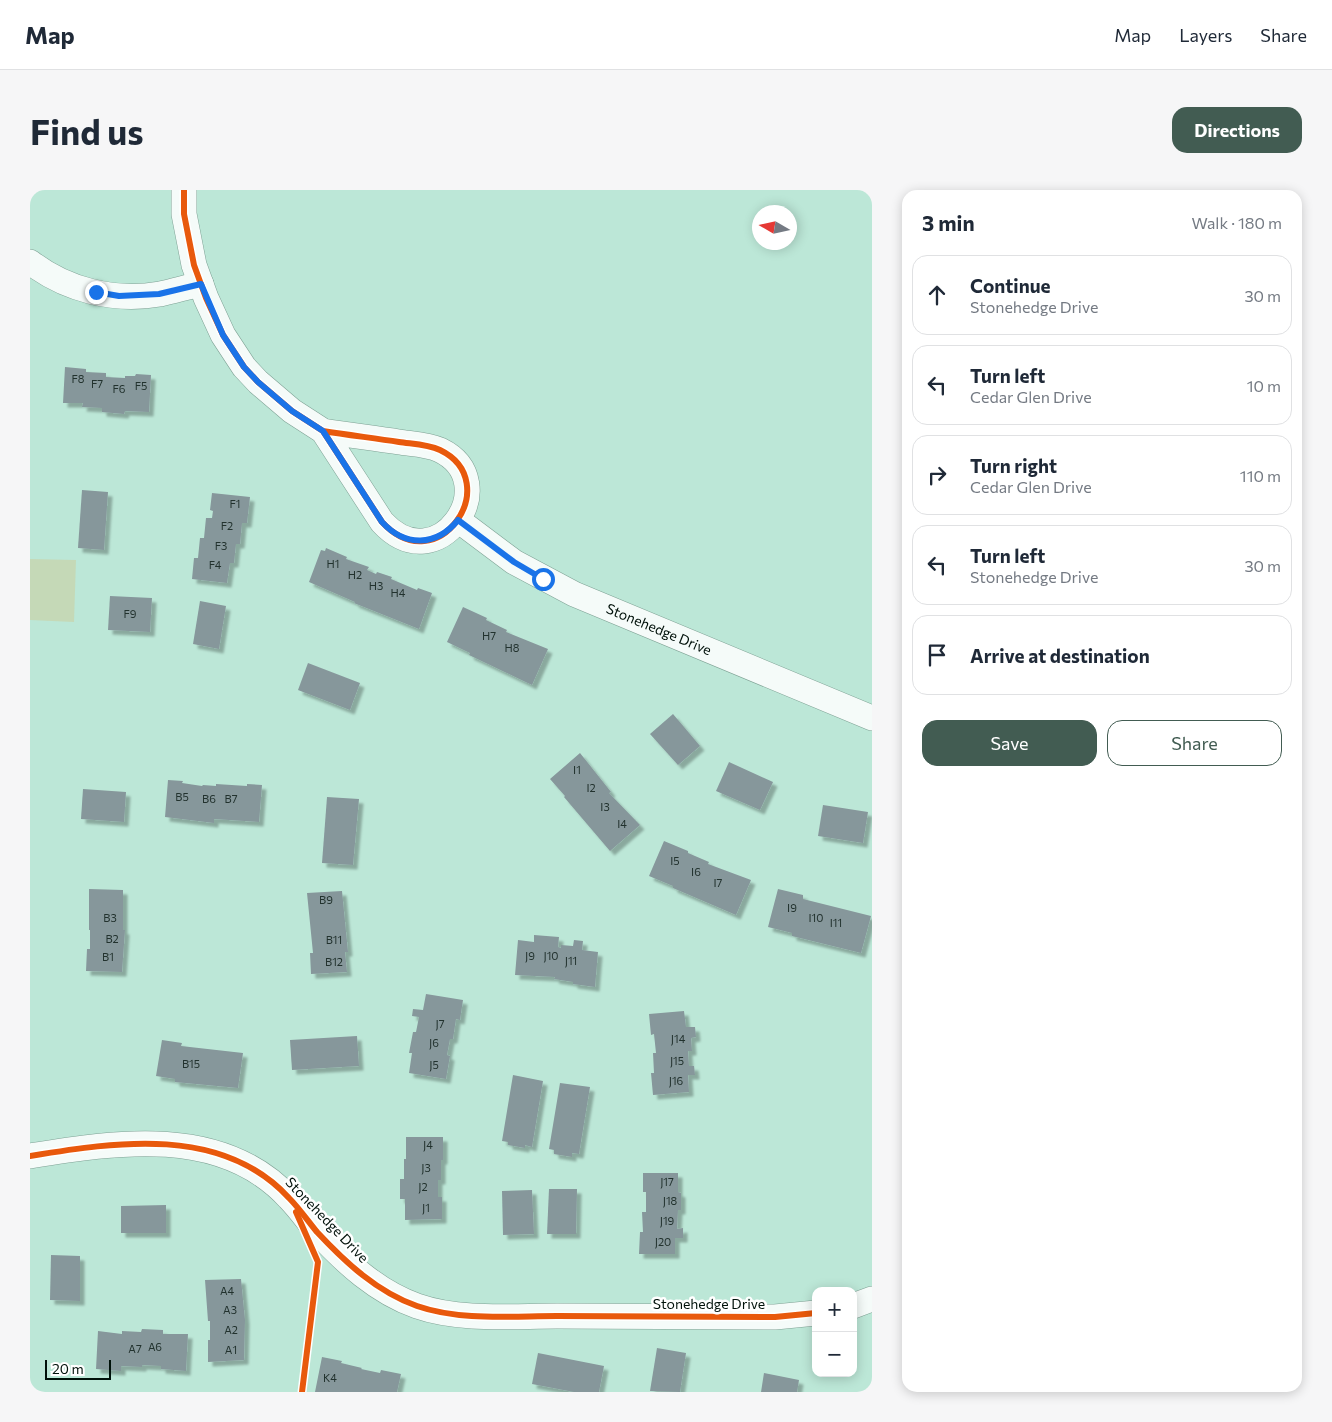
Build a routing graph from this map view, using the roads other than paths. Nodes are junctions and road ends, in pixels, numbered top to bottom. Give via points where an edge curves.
1 (184, 190) edge
2 (30, 262) edge
3 (201, 284) junction
4 (323, 431) junction
5 (458, 520) junction
6 (872, 718) edge
7 (30, 1156) edge
8 (872, 1300) edge
9 (857, 1305) edge
10 (812, 1313) edge

1 - 3 street via 184,214
2 - 3 street via 73,286 119,296 159,294
3 - 4 street via 223,335 244,367 292,411
4 - 5 street via 382,522 397,535 426,540 444,534
4 - 5 street via 430,447 448,456 461,471 466,486 464,511
5 - 6 street, Stonehedge Drive via 514,562 574,594
7 - 10 street, Stonehedge Drive via 93,1146 151,1144 202,1149 226,1156 270,1180 368,1280 414,1305 437,1312 515,1316 774,1317
8 - 9 street

